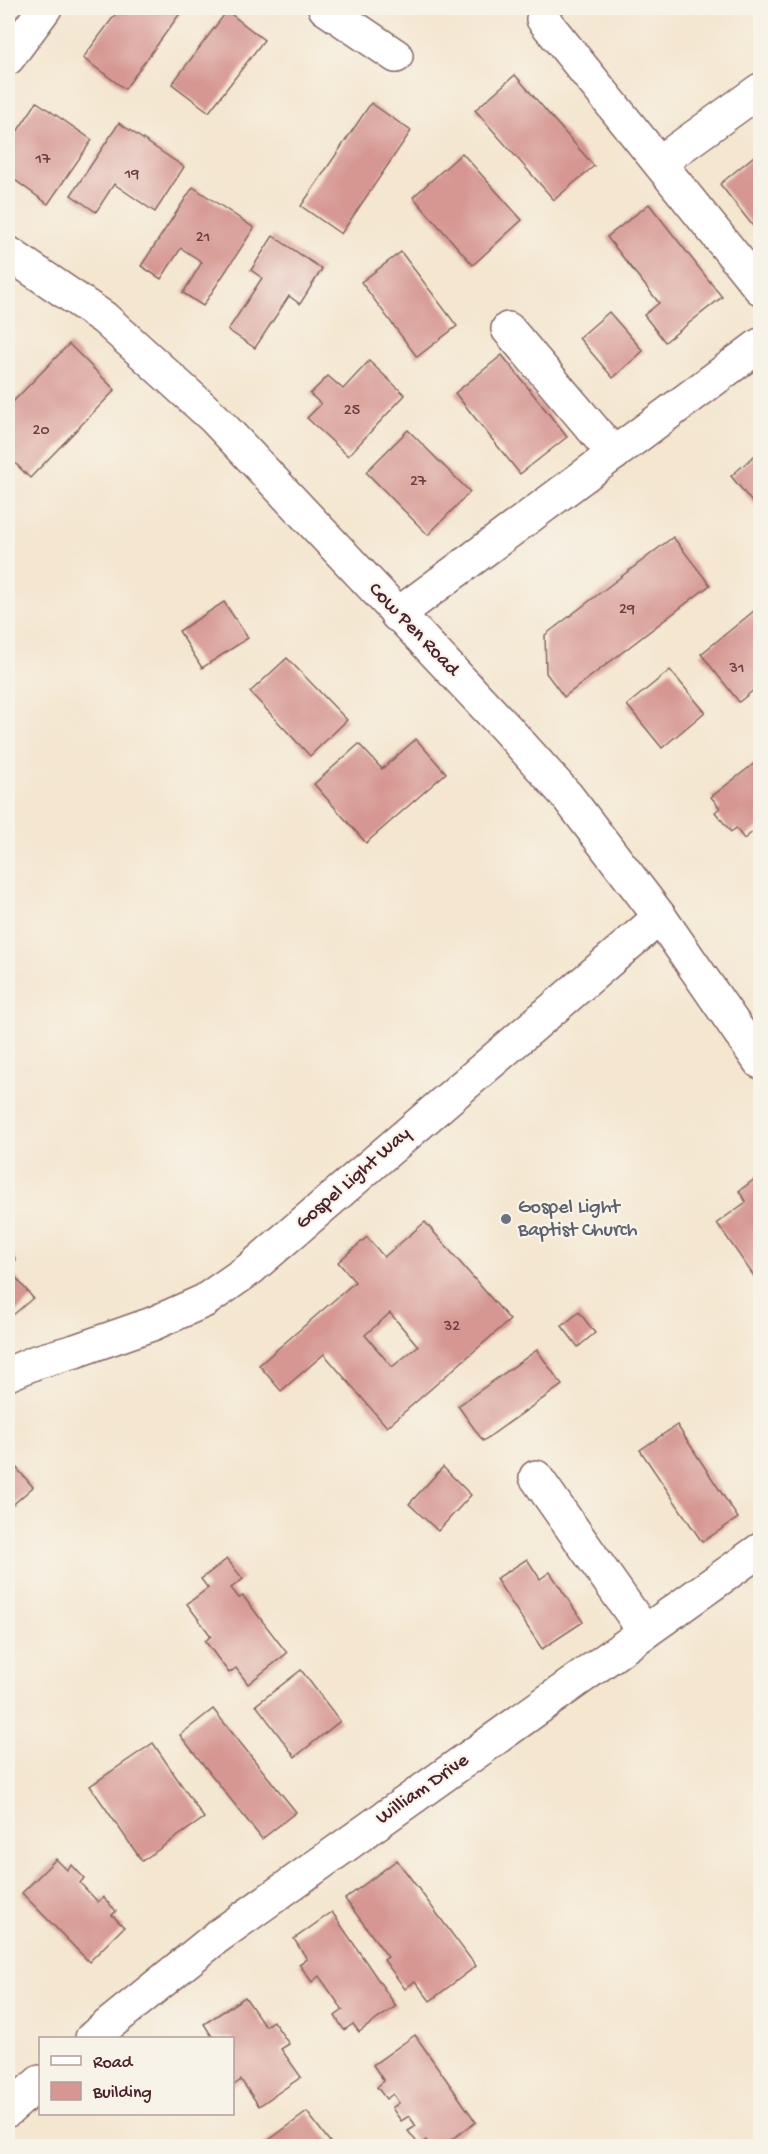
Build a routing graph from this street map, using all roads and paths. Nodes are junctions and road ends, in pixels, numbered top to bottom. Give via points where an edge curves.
1 (45, 8) edge
2 (325, 8) edge
3 (543, 19) dead end
4 (396, 56) dead end
5 (8, 58) edge
6 (760, 90) edge
7 (660, 162) junction
8 (8, 253) edge
9 (760, 288) edge
10 (508, 329) dead end
11 (760, 345) edge
12 (614, 454) junction
13 (397, 615) junction
14 (660, 917) junction
15 (760, 1062) edge
16 (8, 1374) edge
17 (536, 1477) dead end
18 (760, 1550) edge
19 (645, 1632) junction
20 (93, 2037) edge
21 (39, 2083) edge
22 (8, 2110) edge

1 - 5 street
2 - 4 street
3 - 7 street
6 - 7 street
7 - 9 street
8 - 13 street, Cow Pen Road via 104,318 179,385
10 - 12 street
11 - 12 street
12 - 13 street
13 - 14 street, Cow Pen Road via 567,796
14 - 15 street, Cow Pen Road
14 - 16 street, Gospel Light Way via 241,1275 204,1301 152,1324
17 - 19 street
18 - 19 street, William Drive
19 - 20 street, William Drive via 217,1937
21 - 22 street

